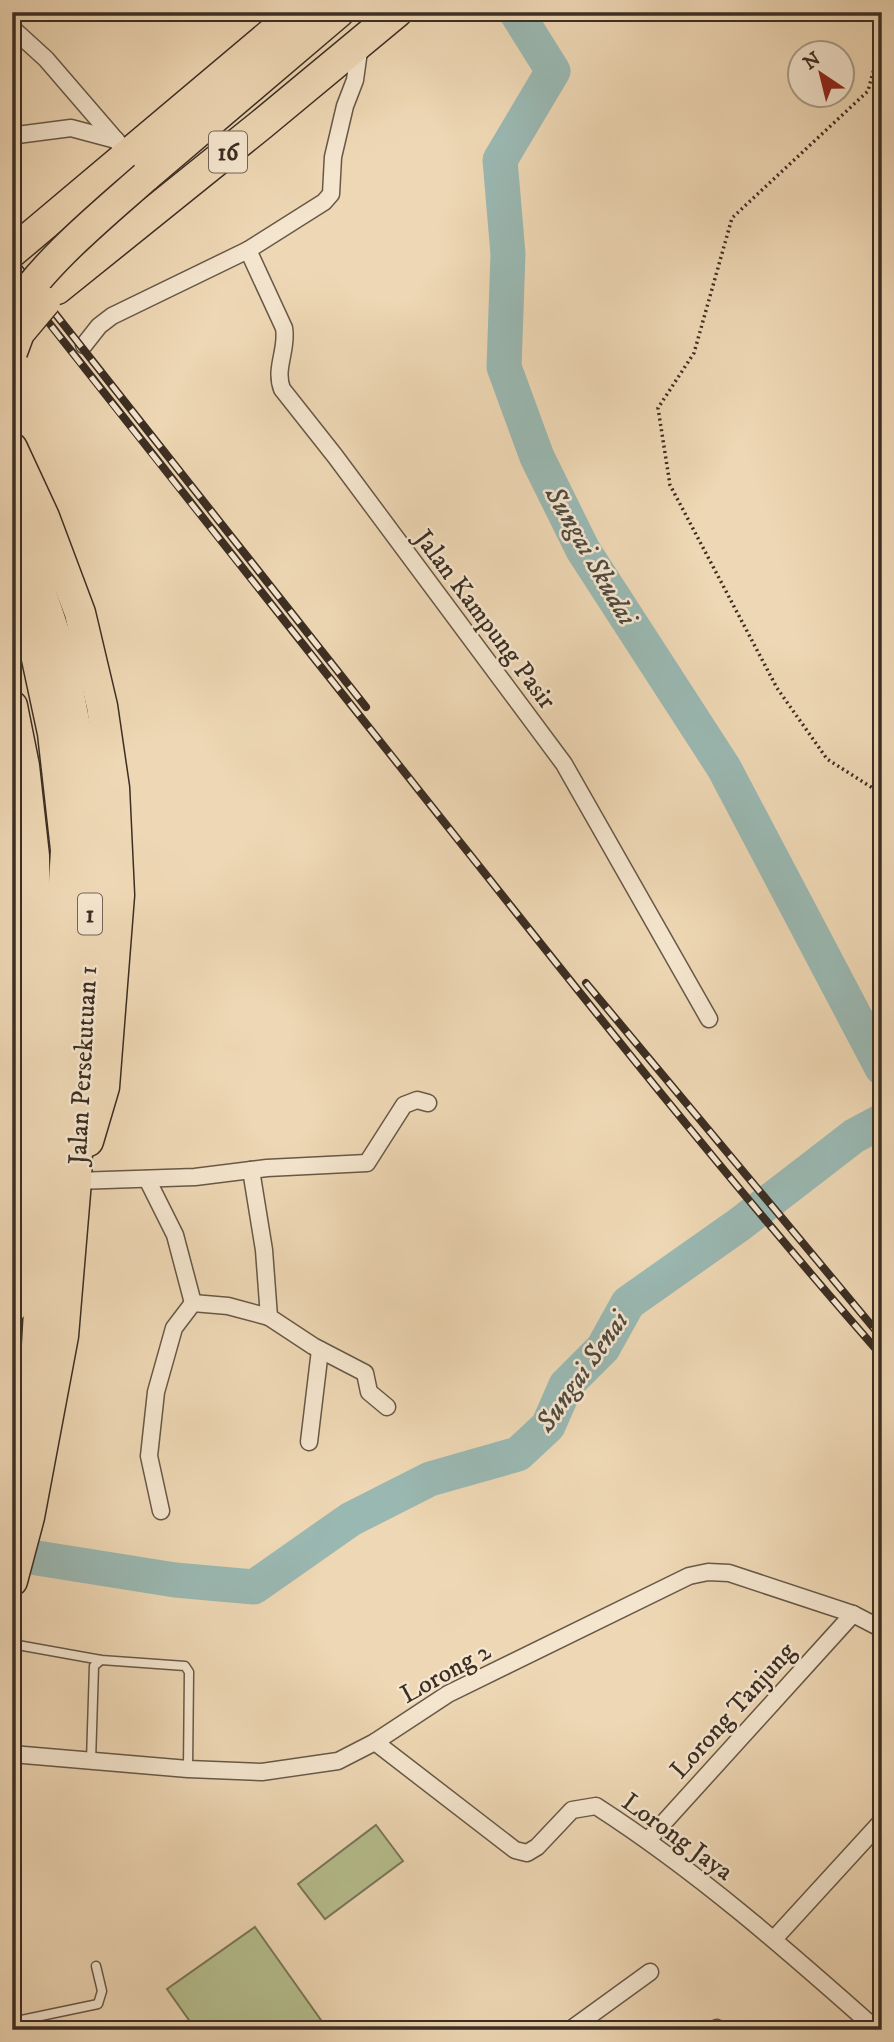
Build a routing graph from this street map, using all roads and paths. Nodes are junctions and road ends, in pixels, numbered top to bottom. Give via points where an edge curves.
1 (297, 12) edge
2 (340, 12) edge
3 (397, 12) edge
4 (12, 28) edge
5 (882, 39) edge
6 (360, 42) junction
7 (17, 135) dead end
8 (122, 147) junction
9 (248, 250) junction
10 (12, 252) edge
11 (57, 289) junction
12 (12, 314) edge
13 (85, 345) dead end
14 (12, 352) edge
15 (12, 448) edge
16 (12, 512) edge
17 (12, 580) edge
18 (12, 706) edge
19 (882, 794) edge
20 (709, 1019) dead end
21 (18, 1082) edge
22 (428, 1103) dead end
23 (251, 1170) junction
24 (147, 1179) junction
25 (76, 1181) junction
26 (193, 1303) junction
27 (12, 1307) edge
28 (269, 1317) junction
29 (320, 1350) junction
30 (387, 1407) dead end
31 (309, 1442) dead end
32 (12, 1482) edge
33 (161, 1511) dead end
34 (12, 1581) edge
35 (852, 1614) junction
36 (882, 1629) edge
37 (12, 1644) edge
38 (101, 1660) junction
39 (375, 1742) junction
40 (12, 1754) edge
41 (91, 1760) junction
42 (188, 1769) junction
43 (882, 1821) edge
44 (648, 1840) junction
45 (774, 1939) junction
46 (96, 1966) dead end
47 (650, 1972) dead end
48 (12, 2022) edge
49 (571, 2030) edge
50 (877, 2030) edge

1 - 8 highway
2 - 12 highway, bridge via 80,235
3 - 6 highway, 16
4 - 8 street via 46,59
5 - 19 path via 867,91 732,218 694,353 658,408 670,485 777,688 827,759
6 - 9 street via 355,80 333,157 331,194
6 - 11 highway, 16
7 - 8 street via 71,128
8 - 10 highway via 82,191
9 - 13 street via 112,316
9 - 20 street, Jalan Kampung Pasir via 284,327 286,340 277,377 282,389 564,764
11 - 12 highway
11 - 14 highway, bridge via 19,333
15 - 25 highway via 80,613 102,706 114,788 119,895 104,1087
16 - 25 highway, Jalan Persekutuan 1 / 1 via 60,650 87,786 91,900
17 - 32 highway via 33,639 53,733 66,850 32,1431
18 - 21 highway, Jalan Persekutuan 1 via 34,856 37,998
21 - 27 highway, Jalan Persekutuan 1
22 - 23 street via 417,1100 404,1105 367,1163
23 - 24 street
23 - 28 street
24 - 25 street
24 - 26 street via 175,1235
25 - 34 highway, Jalan Persekutuan 1 / 1 via 63,1336 29,1517
26 - 28 street
26 - 33 street via 174,1328 156,1392 149,1456
28 - 29 street
29 - 30 street via 365,1373 369,1392
29 - 31 street
35 - 36 street, Lorong 2
35 - 39 street, Lorong 2 via 729,1573 689,1576 448,1694
35 - 44 street, Lorong Tanjung
37 - 38 lane
38 - 41 lane via 94,1666
38 - 42 lane via 185,1666 189,1672
39 - 42 street, Lorong 2 via 338,1760 262,1772
39 - 44 street, Lorong Jaya via 514,1850 527,1853 572,1810 596,1806
40 - 41 street, Lorong 2
41 - 42 street, Lorong 2
43 - 45 street
44 - 45 street, Lorong Jaya
45 - 50 street, Lorong Jaya
46 - 48 lane via 102,1991 98,2004
47 - 49 street

